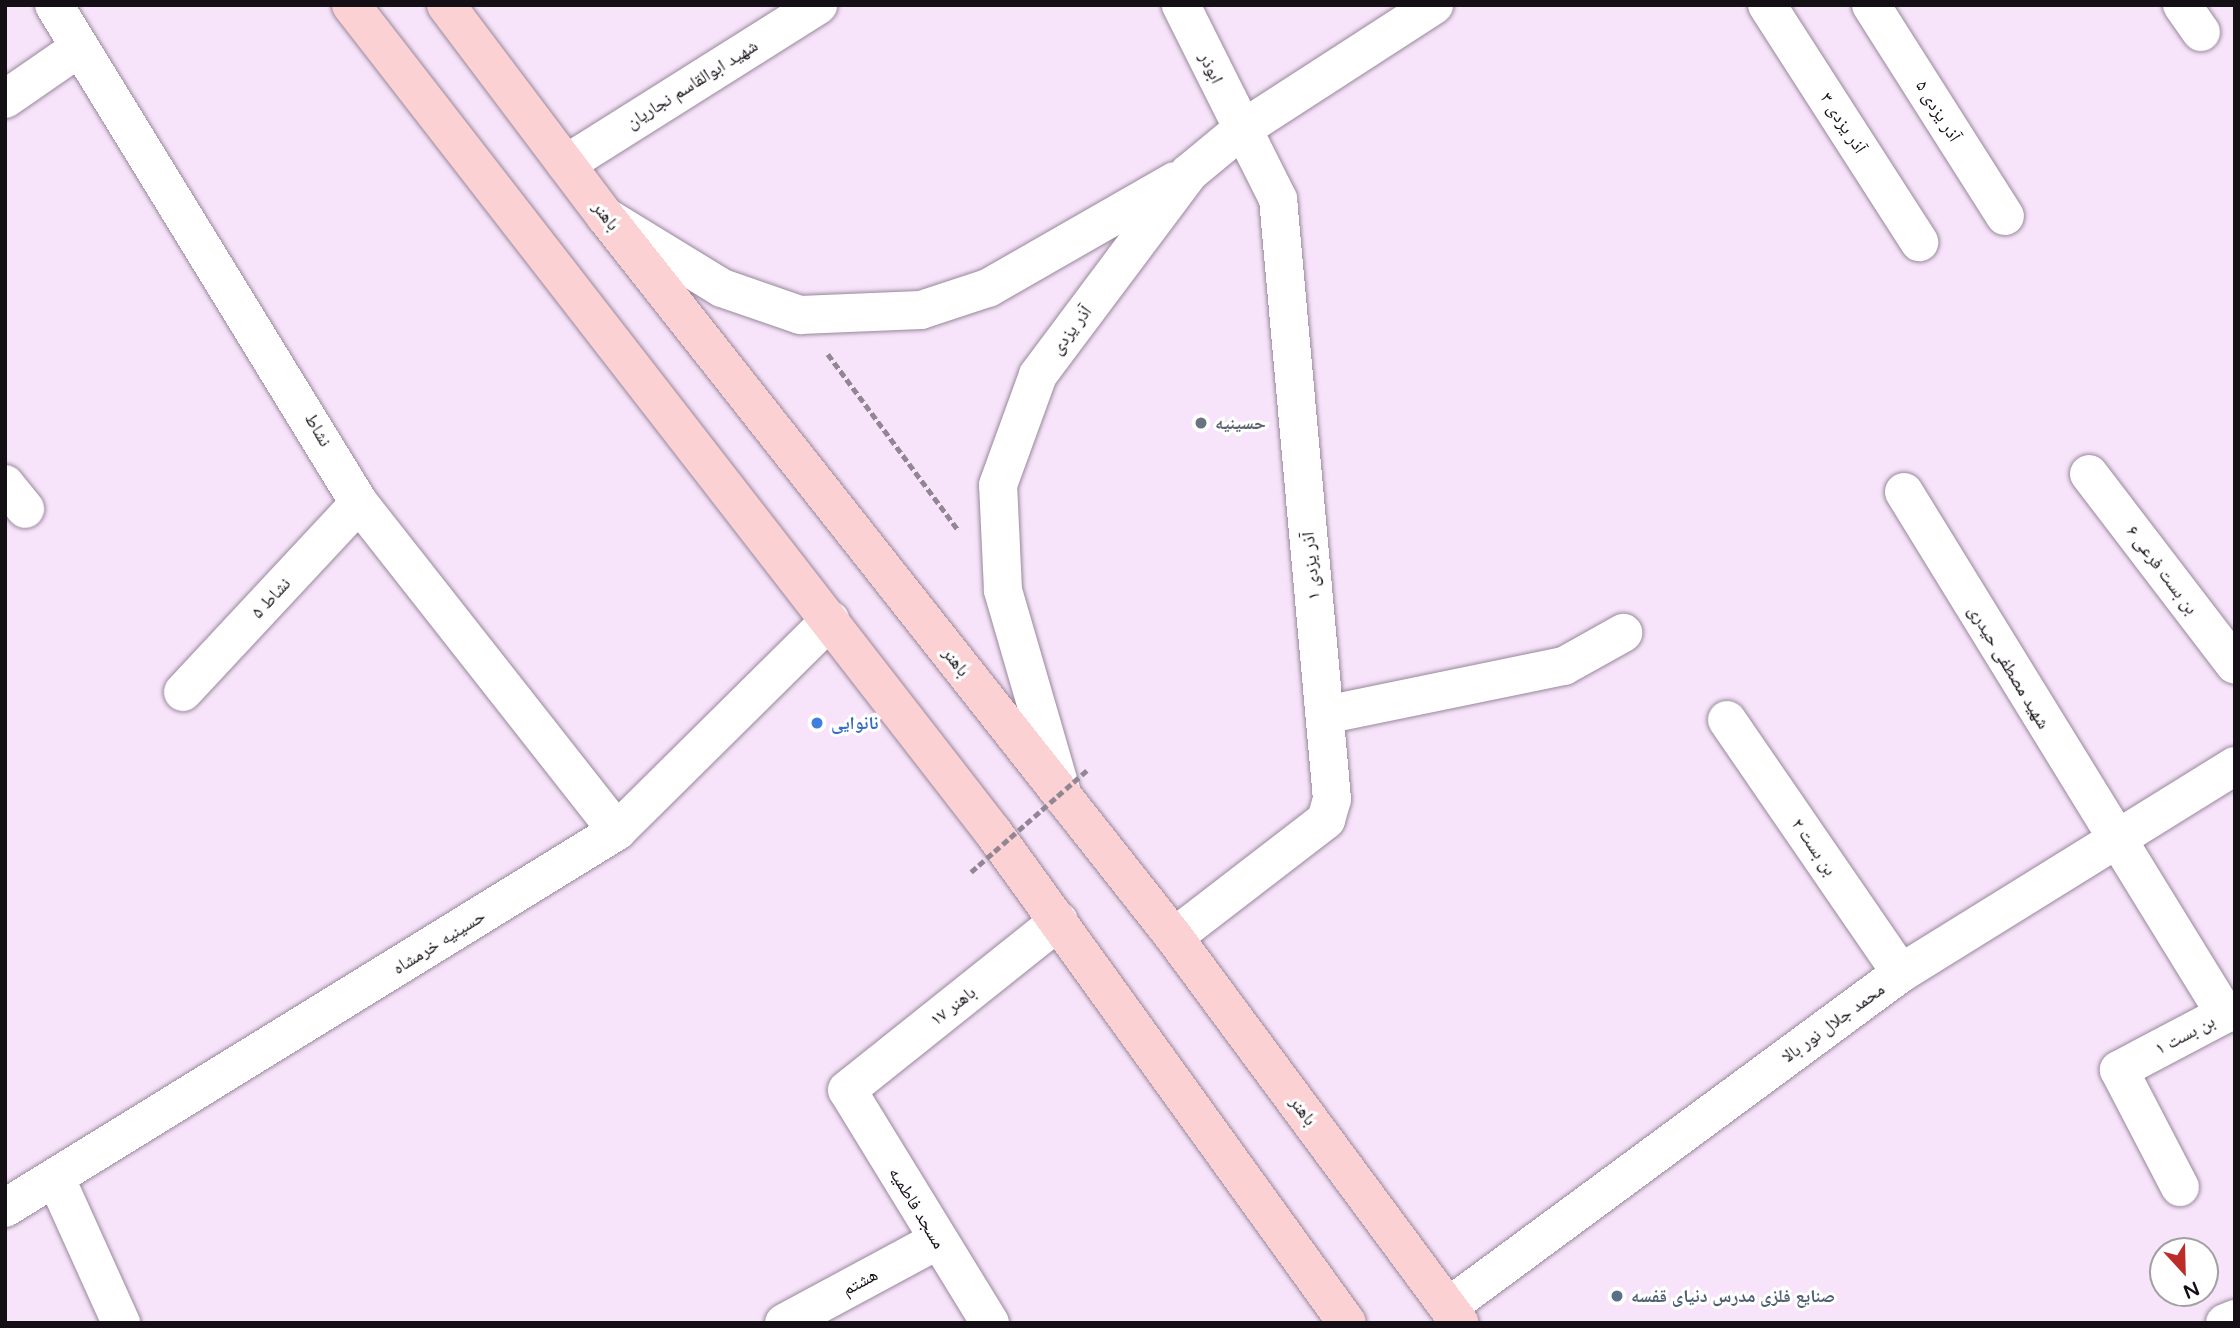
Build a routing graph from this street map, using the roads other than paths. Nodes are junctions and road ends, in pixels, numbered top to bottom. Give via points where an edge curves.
1 (54, 5) edge
2 (351, 5) edge
3 (446, 5) edge
4 (818, 5) edge
5 (1181, 5) edge
6 (1434, 5) edge
7 (1768, 5) edge
8 (1871, 5) edge
9 (79, 48) junction
10 (5, 99) edge
11 (1241, 130) junction
12 (566, 164) junction
13 (1189, 173) junction
14 (606, 216) junction
15 (2005, 216) dead end
16 (1919, 242) dead end
17 (2089, 474) dead end
18 (1904, 492) dead end
19 (359, 503) junction
20 (830, 620) junction
21 (1623, 633) dead end
22 (2235, 665) edge
23 (183, 692) dead end
24 (1325, 715) junction
25 (1727, 720) dead end
26 (2235, 766) edge
27 (1075, 783) junction
28 (617, 831) junction
29 (2115, 842) junction
30 (1059, 921) junction
31 (1174, 937) junction
32 (1901, 973) junction
33 (847, 1090) joint
34 (57, 1181) junction
35 (2180, 1187) dead end
36 (5, 1208) edge
37 (936, 1241) junction
38 (1454, 1315) edge
39 (2235, 1319) edge
40 (121, 1323) edge
41 (784, 1323) edge
42 (990, 1323) edge
43 (1348, 1323) edge
44 (2225, 1323) edge

1 - 9 street, نشاط
2 - 20 main road
3 - 12 main road, باهنر
4 - 12 street, شهید ابوالقاسم نجاریان
5 - 11 street, ابوذر
6 - 11 street, آذر یزدی
7 - 16 street, آذر یزدی ۳
8 - 15 street, آذر یزدی ۵
9 - 10 street
9 - 19 street, نشاط
11 - 13 street, آذر یزدی
11 - 24 street, آذر یزدی ۱ via 1278,200
12 - 14 main road, باهنر
13 - 14 street via 988,288 920,310 800,315 722,288
13 - 27 street, آذر یزدی via 1038,375 998,485 1003,590
14 - 27 main road, باهنر
17 - 22 street, بن بست فرعی ۶
18 - 29 street, شهید مصطفی حیدری
19 - 23 street, نشاط ۵
19 - 28 street, نشاط
20 - 28 street, حسینیه خرمشاه
20 - 30 main road
21 - 24 street via 1542,672
24 - 31 street, آذر یزدی ۱ via 1332,799 1326,820
25 - 32 street, بن بست ۲
26 - 29 street, محمد جلال نور بالا
27 - 31 main road, باهنر
28 - 34 street, حسینیه خرمشاه
29 - 32 street, محمد جلال نور بالا
29 - 35 street, بن بست ۱ via 2225,1014 2119,1070
30 - 33 street, باهنر ۱۷
30 - 43 main road
31 - 38 main road, باهنر
32 - 38 street, محمد جلال نور بالا
33 - 37 street, مسجد فاطمیه
34 - 36 street, حسینیه خرمشاه
34 - 40 street
37 - 41 street, هشتم
37 - 42 street, مسجد فاطمیه
39 - 44 street

